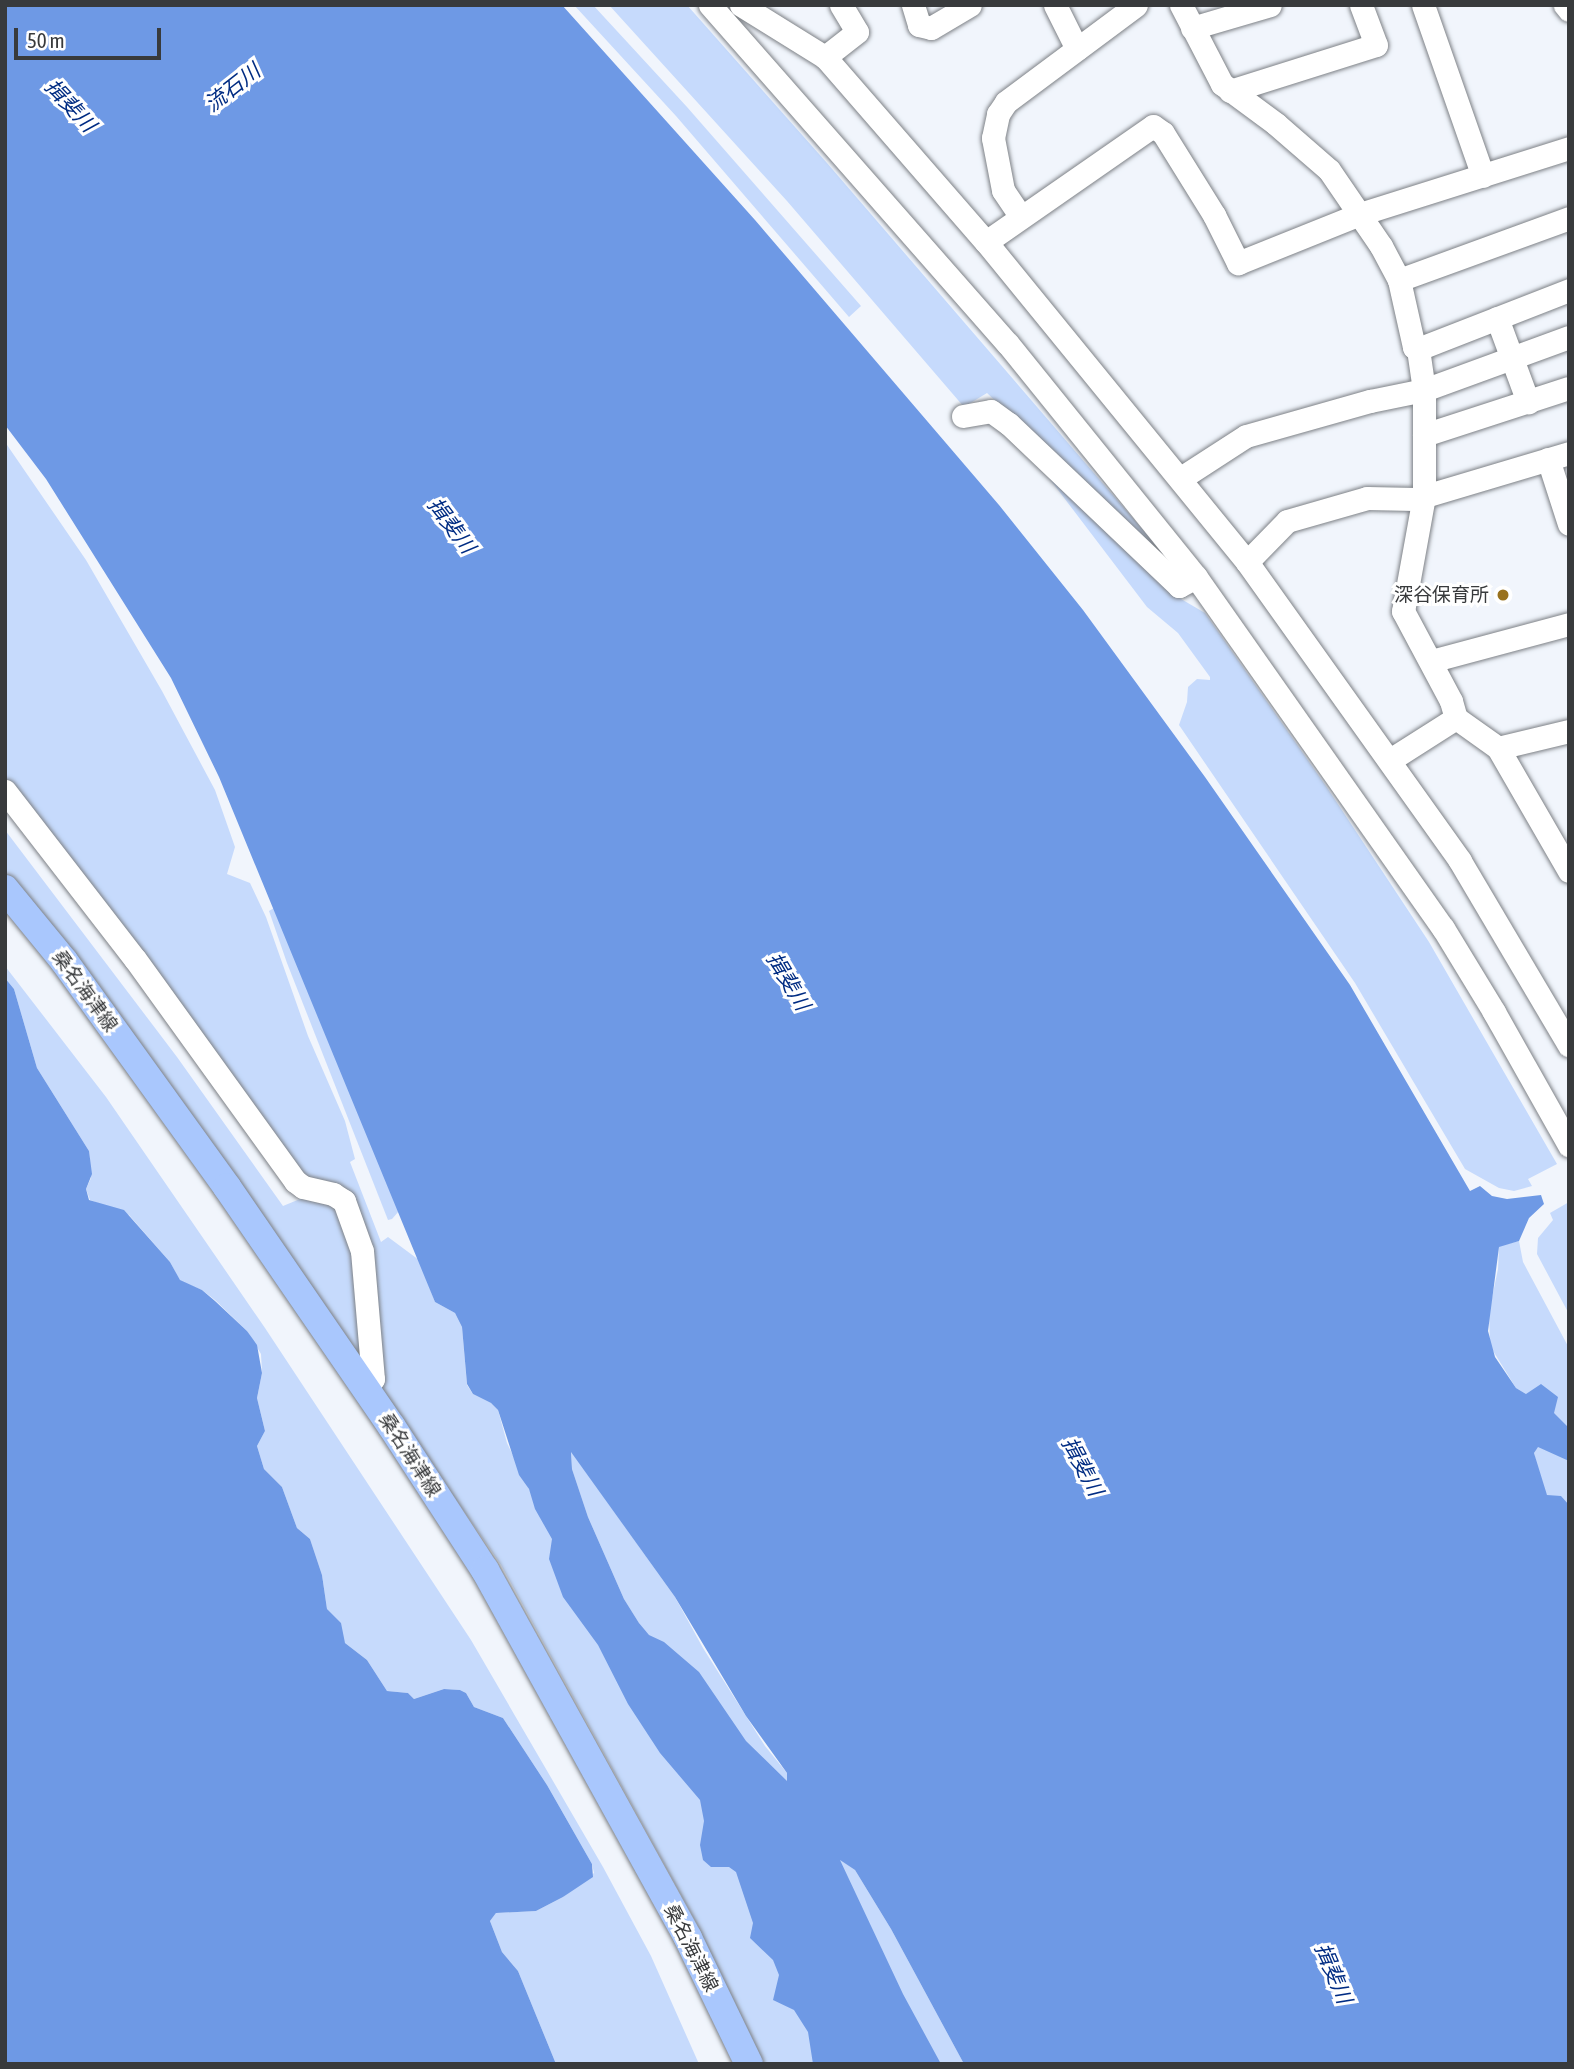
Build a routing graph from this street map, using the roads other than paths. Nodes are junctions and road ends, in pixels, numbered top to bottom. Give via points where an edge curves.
1 (710, 5) edge
2 (741, 5) edge
3 (841, 5) edge
4 (913, 5) edge
5 (970, 5) edge
6 (1055, 5) edge
7 (1136, 5) edge
8 (1181, 5) edge
9 (1270, 5) edge
10 (1361, 5) edge
11 (1423, 5) edge
12 (1565, 5) edge
13 (1569, 10) edge
14 (1192, 28) junction
15 (1077, 49) junction
16 (825, 57) junction
17 (1230, 90) junction
18 (1569, 148) edge
19 (1483, 176) junction
20 (1360, 214) junction
21 (1021, 217) junction
22 (1569, 218) edge
23 (986, 242) junction
24 (1399, 280) junction
25 (1569, 290) edge
26 (1497, 318) junction
27 (1569, 337) edge
28 (1418, 349) junction
29 (1512, 358) junction
30 (1569, 388) edge
31 (1424, 390) junction
32 (1528, 402) junction
33 (963, 416) dead end
34 (1424, 435) junction
35 (1558, 456) edge
36 (1181, 478) junction
37 (1424, 496) junction
38 (1569, 524) edge
39 (1247, 562) junction
40 (1196, 577) junction
41 (1569, 624) edge
42 (1431, 661) junction
43 (1455, 718) junction
44 (1569, 731) edge
45 (1498, 748) junction
46 (1390, 760) junction
47 (5, 791) edge
48 (1569, 871) edge
49 (5, 889) edge
50 (1569, 1045) edge
51 (1569, 1145) edge
52 (365, 1387) junction
53 (749, 2064) edge

1 - 40 street via 1008,344
2 - 16 street
3 - 16 street via 857,32
4 - 5 street via 919,25 932,28
6 - 15 street
7 - 15 street
8 - 14 street
9 - 14 street
10 - 17 street via 1376,45
11 - 19 street
12 - 13 street
14 - 17 street via 1222,84
15 - 21 street via 1006,102 994,124 1003,190
16 - 23 street
17 - 20 street via 1329,170
18 - 19 street
19 - 20 street
20 - 21 street via 1238,263 1214,215 1163,133 1153,126
20 - 24 street
21 - 23 street
22 - 24 street
23 - 36 street
24 - 28 street via 1413,347
25 - 26 street
26 - 28 street
26 - 29 street
27 - 29 street
28 - 31 street
29 - 31 street
29 - 32 street
30 - 32 street
31 - 34 street
31 - 36 street via 1246,436
32 - 34 street
33 - 40 street via 990,411 1009,424 1179,586
34 - 37 street
35 - 37 street
35 - 38 street
36 - 39 street
37 - 39 street via 1367,498 1287,521
37 - 42 street via 1403,611
39 - 46 street
40 - 51 street via 1443,928
41 - 42 street
42 - 43 street
43 - 45 street
43 - 46 street
44 - 45 street
45 - 48 street
46 - 50 street via 1486,903
47 - 52 street via 135,959 295,1181 344,1200 362,1251 373,1379
49 - 52 main road, 桑名海津線 via 72,973
52 - 53 main road, 桑名海津線 via 485,1570 688,1938

